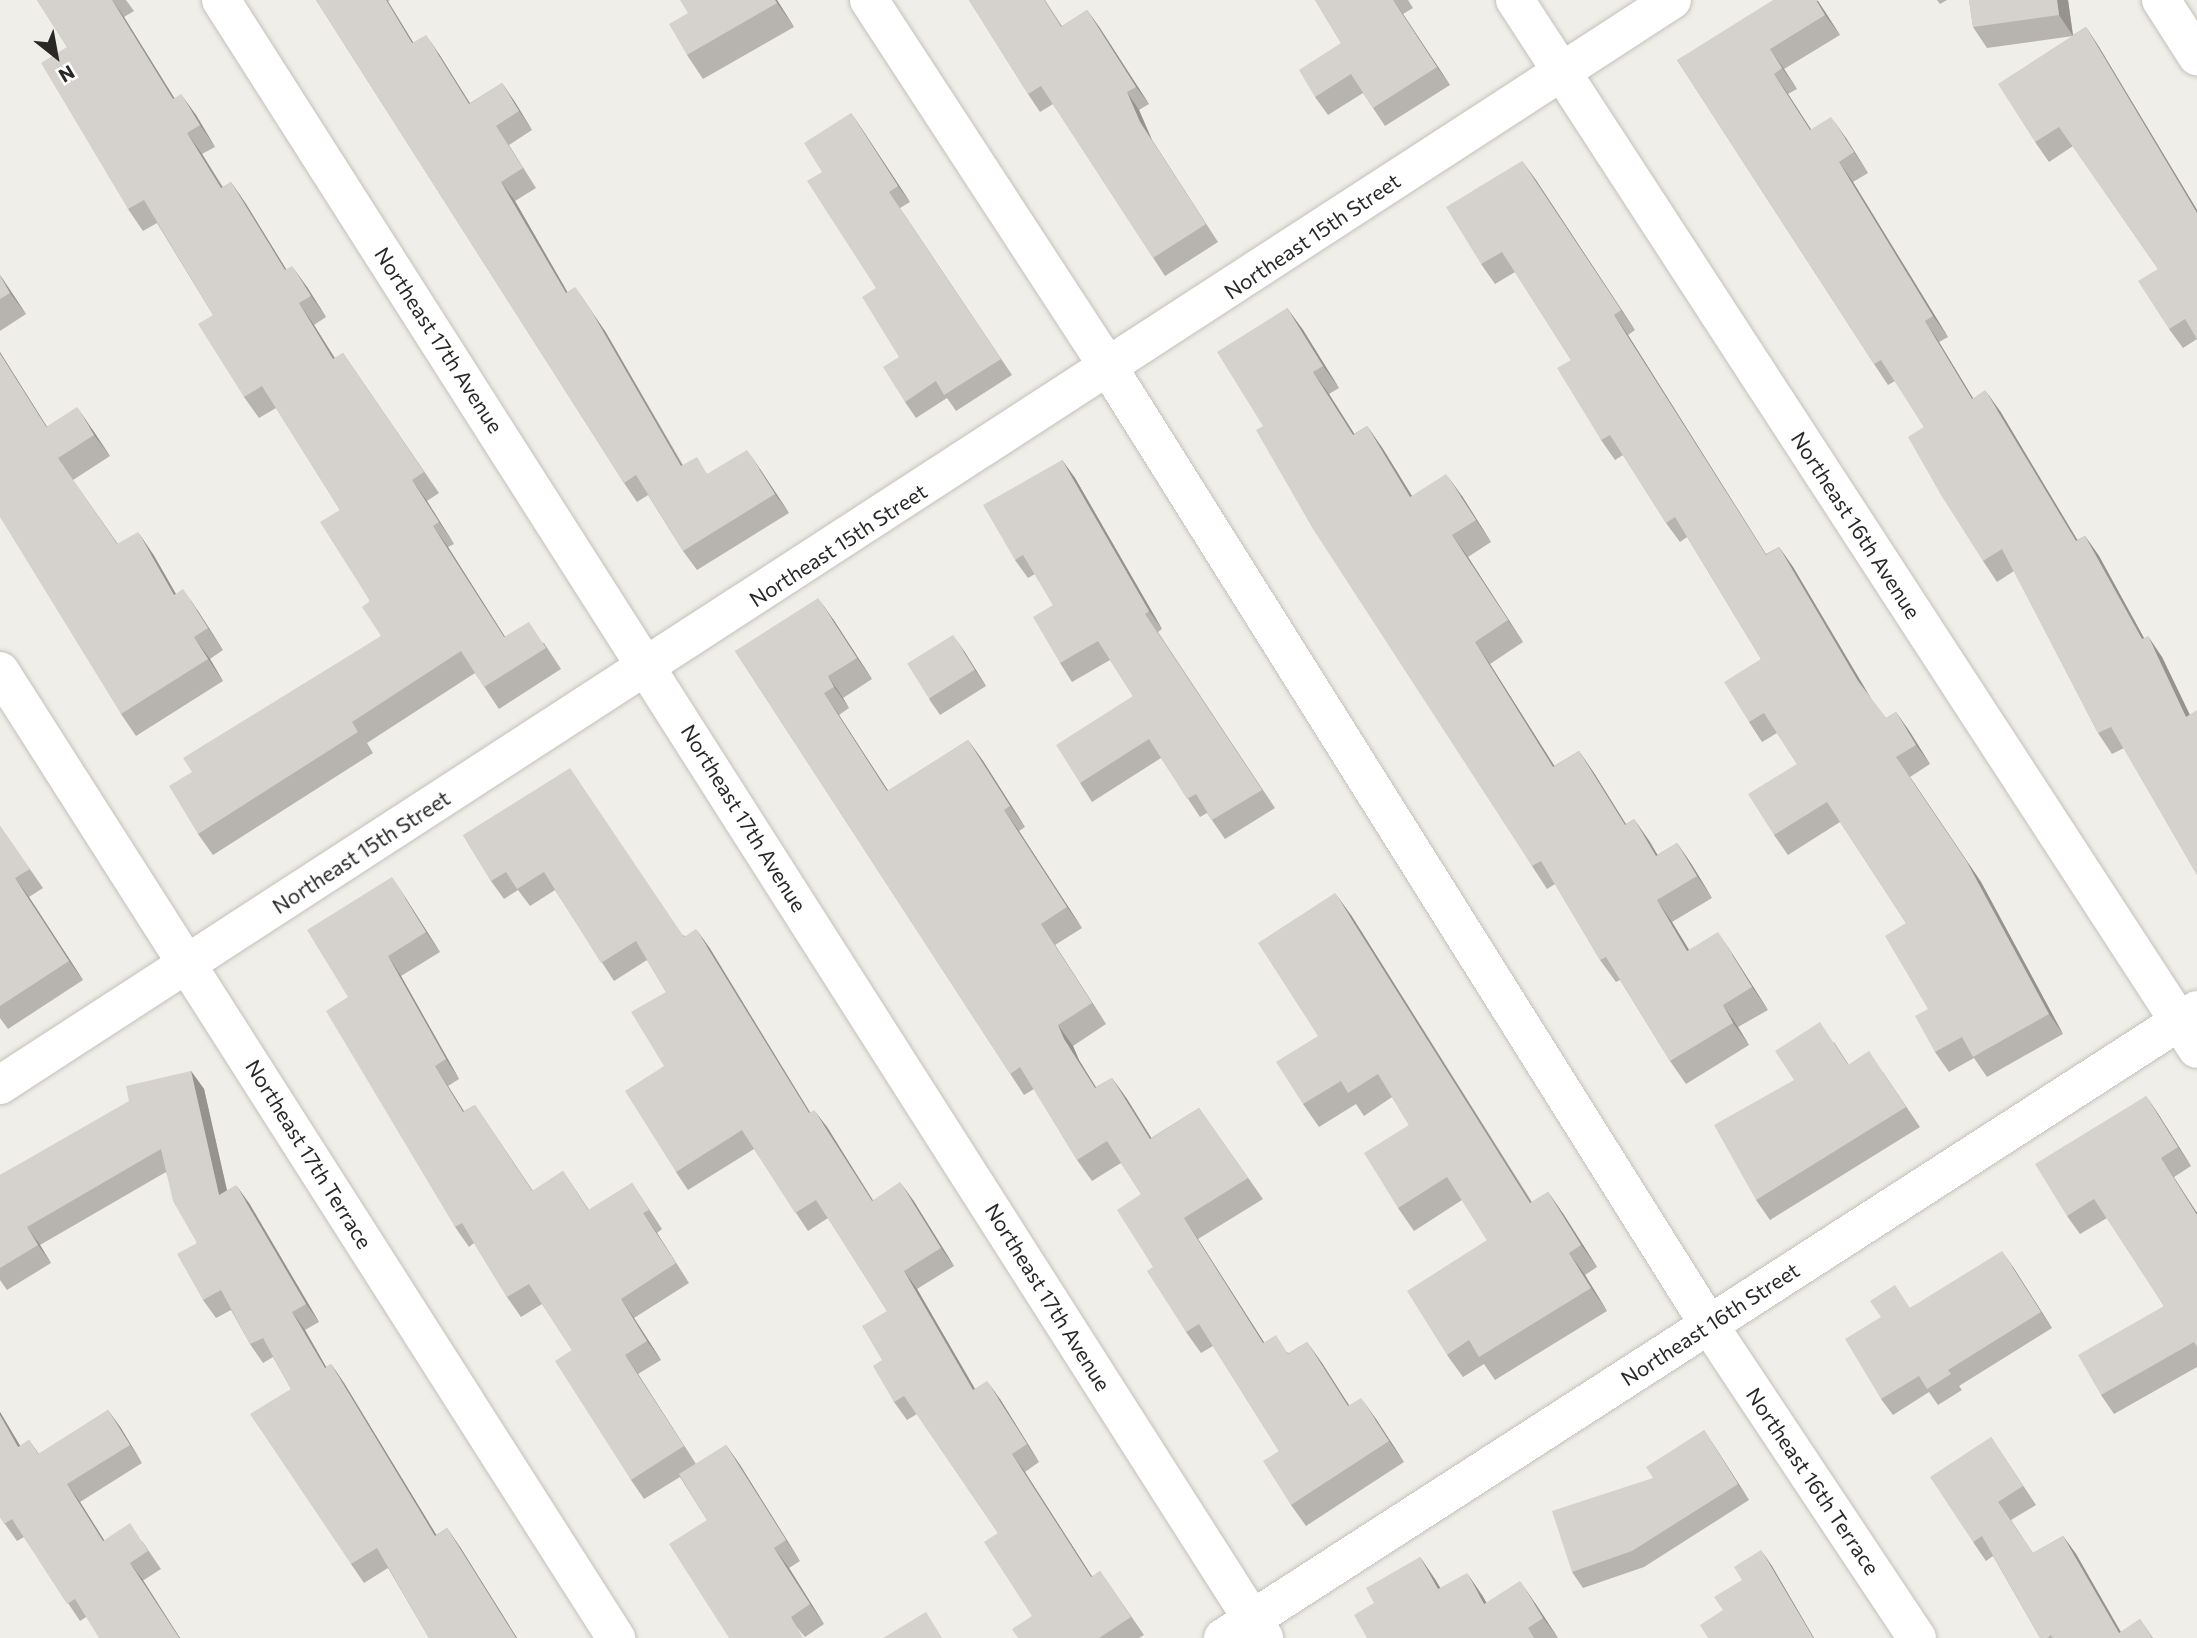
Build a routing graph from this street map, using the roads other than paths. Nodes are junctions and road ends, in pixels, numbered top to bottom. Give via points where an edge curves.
1 (221, 0) edge
2 (869, 0) edge
3 (1515, 0) edge
4 (1672, 0) edge
5 (2161, 0) edge
6 (2197, 56) edge
7 (1560, 71) junction
8 (1110, 370) junction
9 (649, 667) junction
10 (0, 671) edge
11 (188, 963) junction
12 (2191, 1027) edge
13 (0, 1085) edge
14 (1709, 1325) junction
15 (1246, 1632) edge
16 (616, 1638) edge
17 (1917, 1638) edge

1 - 9 street, Northeast 17th Avenue
2 - 8 street, Northeast 16th Terrace
3 - 7 street, Northeast 16th Avenue
4 - 7 street, Northeast 15th Street
5 - 6 street
7 - 8 street, Northeast 15th Street
7 - 12 street, Northeast 16th Avenue
8 - 9 street, Northeast 15th Street
8 - 14 street, Northeast 16th Terrace
9 - 11 street, Northeast 15th Street
9 - 15 street, Northeast 17th Avenue
10 - 11 street, Northeast 17th Terrace
11 - 13 street, Northeast 15th Street
11 - 16 street, Northeast 17th Terrace
12 - 14 street, Northeast 16th Street
14 - 15 street, Northeast 16th Street
14 - 17 street, Northeast 16th Terrace

